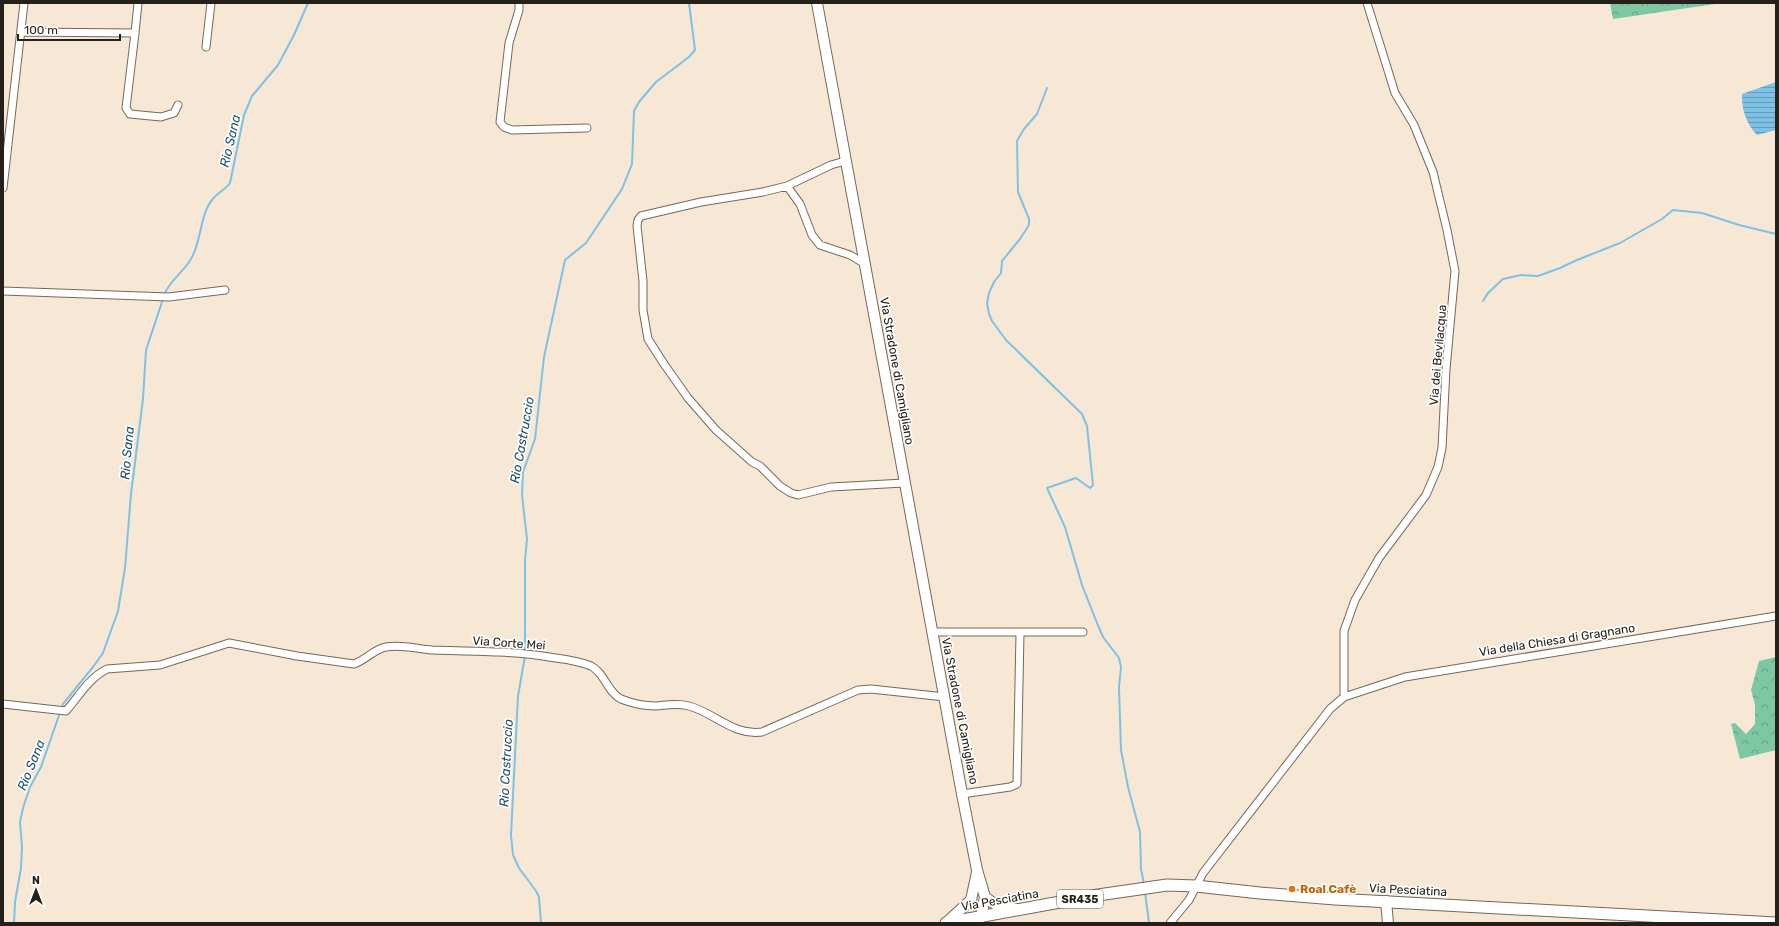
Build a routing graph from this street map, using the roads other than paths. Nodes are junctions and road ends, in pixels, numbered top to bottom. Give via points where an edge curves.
1 (24, 3) edge
2 (138, 3) edge
3 (211, 3) edge
4 (520, 3) edge
5 (1367, 3) edge
6 (817, 4) edge
7 (20, 32) junction
8 (135, 33) junction
9 (206, 47) dead end
10 (178, 105) dead end
11 (587, 128) dead end
12 (845, 161) junction
13 (787, 186) junction
14 (3, 188) edge
15 (865, 264) junction
16 (224, 290) dead end
17 (3, 291) edge
18 (904, 483) junction
19 (1776, 616) edge
20 (932, 632) junction
21 (1083, 632) dead end
22 (1020, 633) junction
23 (945, 697) junction
24 (1344, 697) junction
25 (3, 704) edge
26 (962, 794) junction
27 (977, 870) junction
28 (1196, 886) junction
29 (986, 898) junction
30 (971, 900) junction
31 (1386, 901) junction
32 (1020, 910) junction
33 (981, 917) junction
34 (946, 923) edge
35 (1170, 923) edge
36 (1388, 923) edge
37 (1776, 923) edge

1 - 7 street
2 - 8 street
3 - 9 street
4 - 11 street via 509,43 500,122 512,130
5 - 24 street, Via dei Bevilacqua via 1395,93 1414,125 1433,172 1455,272 1442,448 1438,467 1426,495 1378,558 1355,600 1344,631
6 - 12 street, Via Stradone di Camigliano
7 - 8 street
7 - 14 street
8 - 10 street via 127,111 130,114 161,117 174,113
12 - 13 street
12 - 15 street, Via Stradone di Camigliano
13 - 15 street via 800,204 812,235 820,245 850,255
13 - 18 street via 641,216 637,226 643,281 643,310 648,339 688,398 716,430 791,493 798,495 830,487
15 - 18 street, Via Stradone di Camigliano
16 - 17 street via 169,297
18 - 20 street, Via Stradone di Camigliano
19 - 24 street, Via della Chiesa di Gragnano via 1405,677
20 - 22 street, Via Stradone di Camigliano
20 - 23 street, Via Stradone di Camigliano
21 - 22 street, Via Stradone di Camigliano
22 - 26 street, Via Stradone di Camigliano via 1017,784
23 - 25 street, Via Corte Mei via 858,690 762,732 748,732 733,728 690,706 677,703 650,705 620,698 595,668 571,660 520,653 385,647 362,662 354,664 229,643 160,665 107,669 86,686 66,711
23 - 26 street, Via Stradone di Camigliano
24 - 28 street via 1318,724 1203,873
26 - 27 street, Via Stradone di Camigliano
27 - 29 street, Via Stradone di Camigliano
27 - 30 street, Via Stradone di Camigliano
28 - 31 main road, Via Pesciatina / SR435
28 - 32 main road, Via Pesciatina / SR435 via 1167,885 1144,888
28 - 35 street via 1189,900
29 - 32 street via 996,905
29 - 33 street
30 - 33 street
30 - 34 street
31 - 36 street
31 - 37 main road, Via Pesciatina / SR435
32 - 33 main road, Via Pesciatina / SR435
33 - 34 main road, Via Pesciatina / SR435

